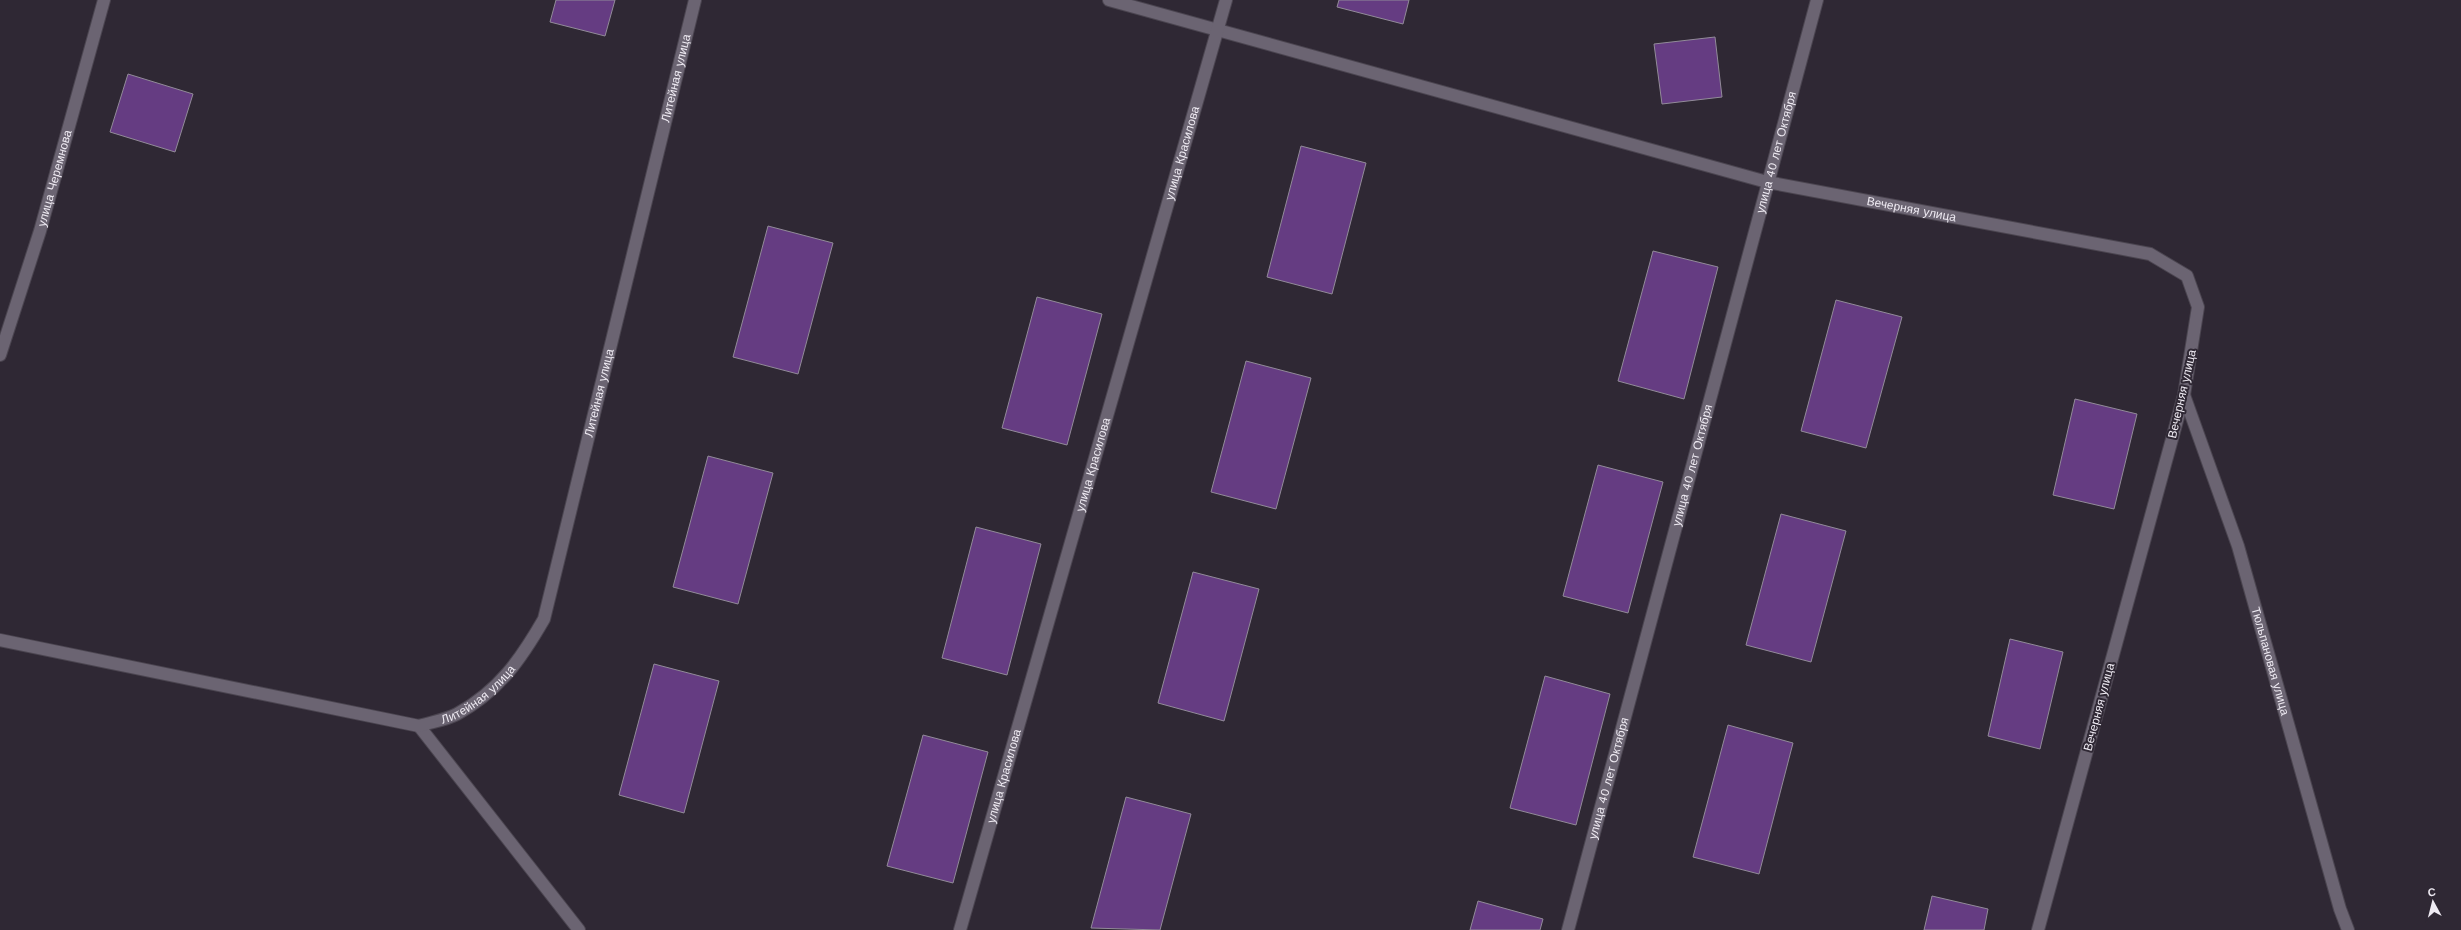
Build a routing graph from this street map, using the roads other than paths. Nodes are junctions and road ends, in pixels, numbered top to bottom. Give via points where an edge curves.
1 (104, 0) edge
2 (695, 0) edge
3 (1109, 0) edge
4 (1226, 0) edge
5 (1817, 0) edge
6 (1218, 30) junction
7 (1767, 182) junction
8 (0, 355) edge
9 (2184, 395) junction
10 (0, 640) edge
11 (419, 726) junction
12 (579, 930) edge
13 (960, 930) edge
14 (1568, 930) edge
15 (2038, 930) edge
16 (2348, 930) edge

1 - 8 street, улица Черемнова via 40,231
2 - 11 street, Литейная улица via 544,619 521,658 490,692 456,714
3 - 6 street, Вечерняя улица
4 - 6 street, улица Красилова
5 - 7 street, улица 40 лет Октября
6 - 7 street, Вечерняя улица
6 - 13 street, улица Красилова
7 - 9 street, Вечерняя улица via 2150,254 2187,276 2198,307
7 - 14 street, улица 40 лет Октября
9 - 15 street, Вечерняя улица
9 - 16 street, Тюльпановая улица via 2238,546
10 - 11 street
11 - 12 street

